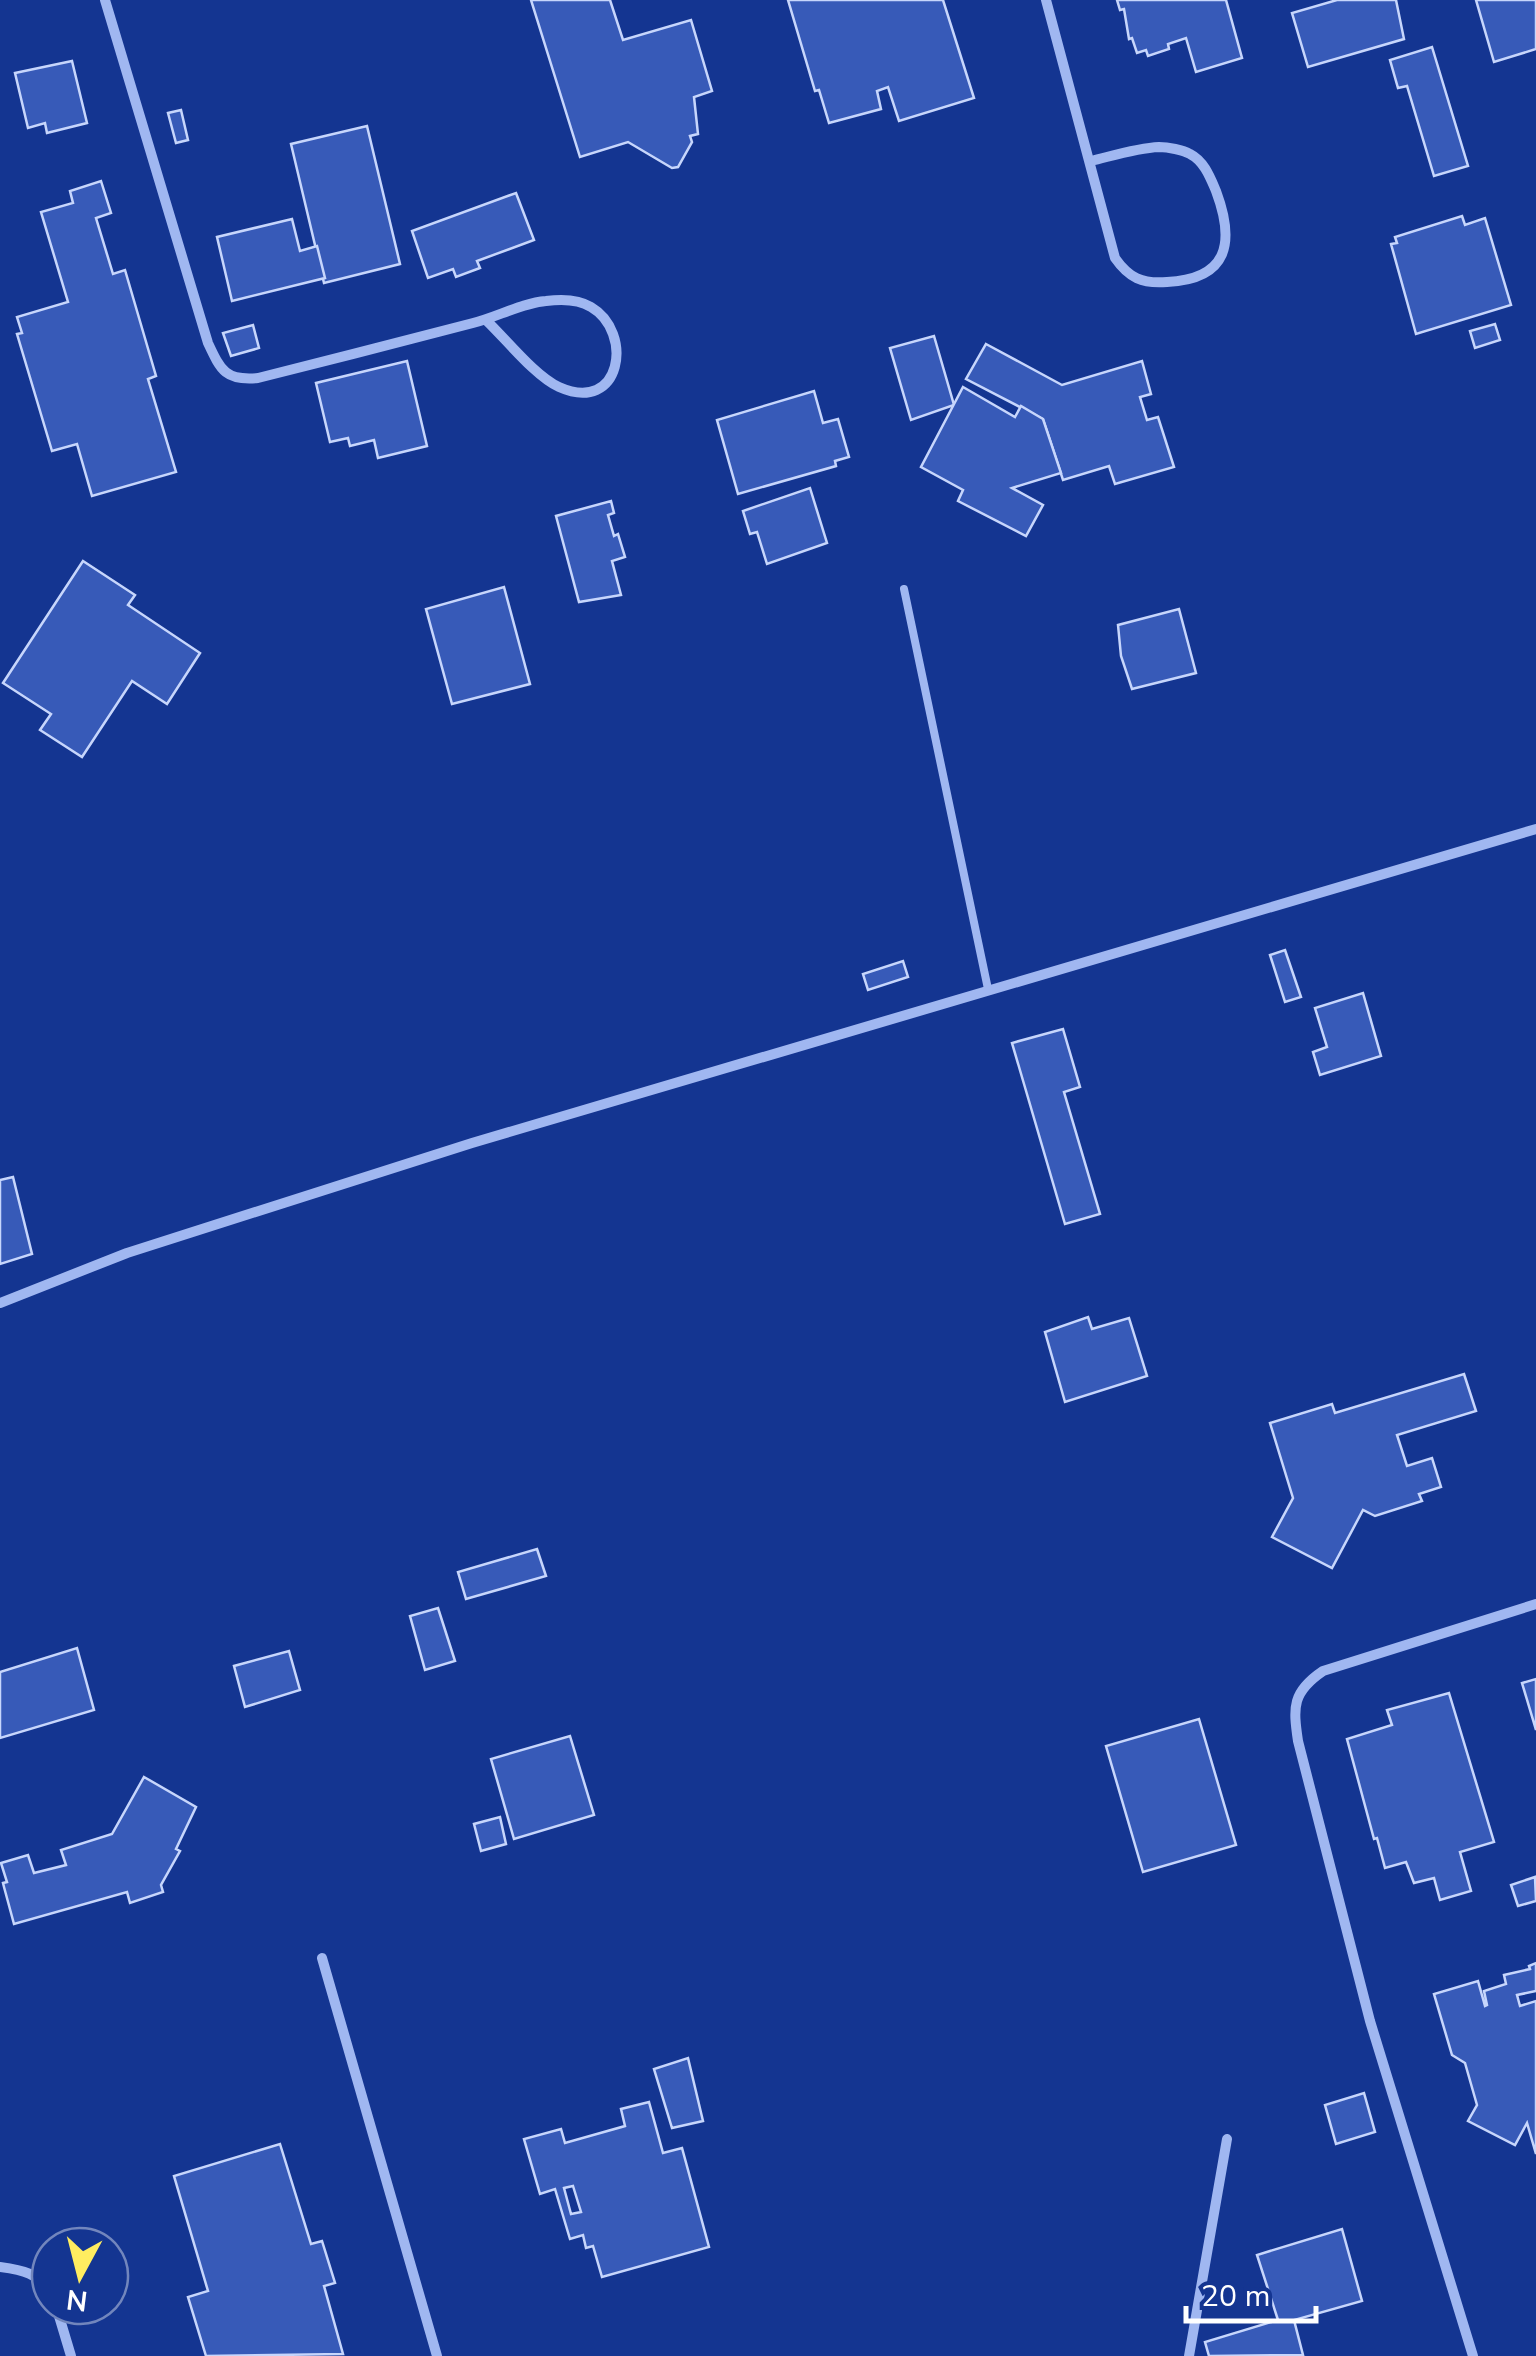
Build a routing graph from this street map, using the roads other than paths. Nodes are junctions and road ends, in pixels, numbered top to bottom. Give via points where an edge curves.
1 (104, 0) edge
2 (1046, 0) edge
3 (1090, 160) junction
4 (486, 320) junction
5 (904, 589) dead end
6 (1536, 829) edge
7 (988, 989) junction
8 (0, 1303) edge
9 (1536, 1604) edge
10 (322, 1958) dead end
11 (1227, 2139) dead end
12 (0, 2267) edge
13 (30, 2274) edge
14 (62, 2326) edge
15 (71, 2356) edge
16 (437, 2356) edge
17 (1189, 2356) edge
18 (1473, 2356) edge

1 - 4 street via 208,344 228,374 258,378
2 - 3 street
3 - 3 street via 1124,272 1163,283 1191,280 1214,268 1224,254 1224,214 1200,161 1159,147
4 - 4 street via 542,301 593,308 611,330 614,375 594,390 557,386
5 - 7 lane
6 - 7 street
7 - 8 street via 418,1161 126,1254
9 - 18 street via 1323,1672 1306,1682 1294,1710 1370,2021
10 - 16 street
11 - 17 street
12 - 13 street
14 - 15 street

